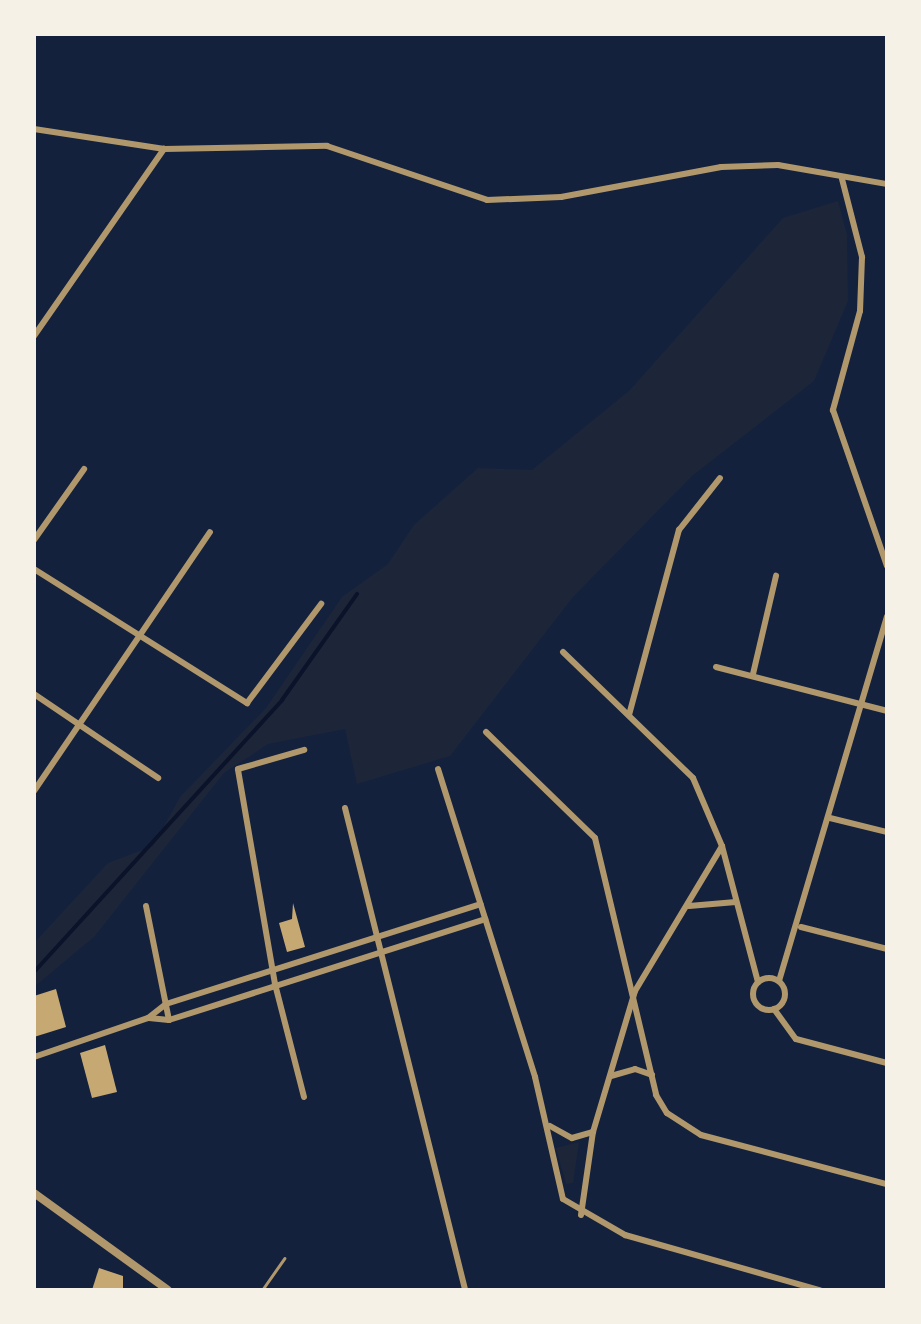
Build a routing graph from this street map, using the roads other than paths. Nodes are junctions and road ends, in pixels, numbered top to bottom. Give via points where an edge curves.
1 (35, 132) edge
2 (164, 149) junction
3 (842, 179) junction
4 (887, 184) edge
5 (34, 336) edge
6 (84, 469) dead end
7 (720, 478) dead end
8 (210, 532) dead end
9 (34, 540) edge
10 (887, 566) edge
11 (34, 569) edge
12 (776, 576) dead end
13 (321, 604) dead end
14 (887, 617) edge
15 (141, 636) junction
16 (563, 652) dead end
17 (716, 667) dead end
18 (753, 674) junction
19 (34, 694) edge
20 (861, 704) junction
21 (887, 711) edge
22 (629, 715) junction
23 (80, 724) junction
24 (486, 732) dead end
25 (304, 750) dead end
26 (438, 769) dead end
27 (158, 778) dead end
28 (34, 791) edge
29 (345, 808) dead end
30 (830, 818) junction
31 (887, 832) edge
32 (722, 846) junction
33 (736, 902) junction
34 (481, 904) junction
35 (146, 906) dead end
36 (689, 906) junction
37 (485, 919) junction
38 (801, 927) junction
39 (377, 938) junction
40 (887, 949) edge
41 (381, 952) junction
42 (273, 971) junction
43 (779, 981) junction
44 (758, 982) junction
45 (230, 984) junction
46 (275, 984) junction
47 (635, 991) junction
48 (235, 997) junction
49 (166, 1004) junction
50 (774, 1009) junction
51 (148, 1018) junction
52 (169, 1020) junction
53 (34, 1057) edge
54 (887, 1063) edge
55 (652, 1075) junction
56 (609, 1077) junction
57 (304, 1097) dead end
58 (548, 1124) junction
59 (593, 1132) junction
60 (887, 1184) edge
61 (34, 1193) edge
62 (581, 1215) junction
63 (284, 1258) dead end
64 (155, 1286) edge
65 (168, 1290) edge
66 (262, 1290) edge
67 (465, 1290) edge
68 (820, 1290) edge

1 - 2 street
2 - 3 street via 327,146 487,200 561,197 721,167 778,165
2 - 5 street
3 - 4 street
3 - 10 street via 862,257 860,311 833,410
6 - 9 street
7 - 22 street via 679,530
8 - 15 street
11 - 15 street
12 - 18 street
13 - 15 street via 253,703
14 - 20 street
15 - 23 street
16 - 22 street
17 - 18 street
18 - 20 street
19 - 23 street
20 - 21 street
20 - 30 street
22 - 32 street via 693,778
23 - 27 street
23 - 28 street
24 - 47 street via 595,838
25 - 42 street via 238,769
26 - 34 street
29 - 39 street
30 - 31 street
30 - 38 street
32 - 33 street
32 - 36 street
33 - 36 street
33 - 44 street
34 - 37 street
34 - 39 street
35 - 49 street
36 - 47 street
37 - 41 street
37 - 58 street
38 - 40 street
38 - 43 street
39 - 41 street
39 - 42 street
41 - 46 street
41 - 67 street
42 - 45 street
42 - 46 street
43 - 44 street
43 - 50 street via 785,997
44 - 50 street via 754,1000
45 - 48 street
45 - 49 street
46 - 48 street
46 - 57 street
47 - 55 street
47 - 56 street
48 - 52 street
49 - 51 street
49 - 52 street
50 - 54 street via 796,1039
51 - 52 street
51 - 53 street
55 - 56 street via 625,1069
55 - 60 street via 656,1095 682,1126
56 - 59 street
58 - 59 street via 572,1138
58 - 62 street via 563,1199
59 - 62 street
61 - 64 street
62 - 68 street via 625,1235
63 - 66 lane
64 - 65 street

